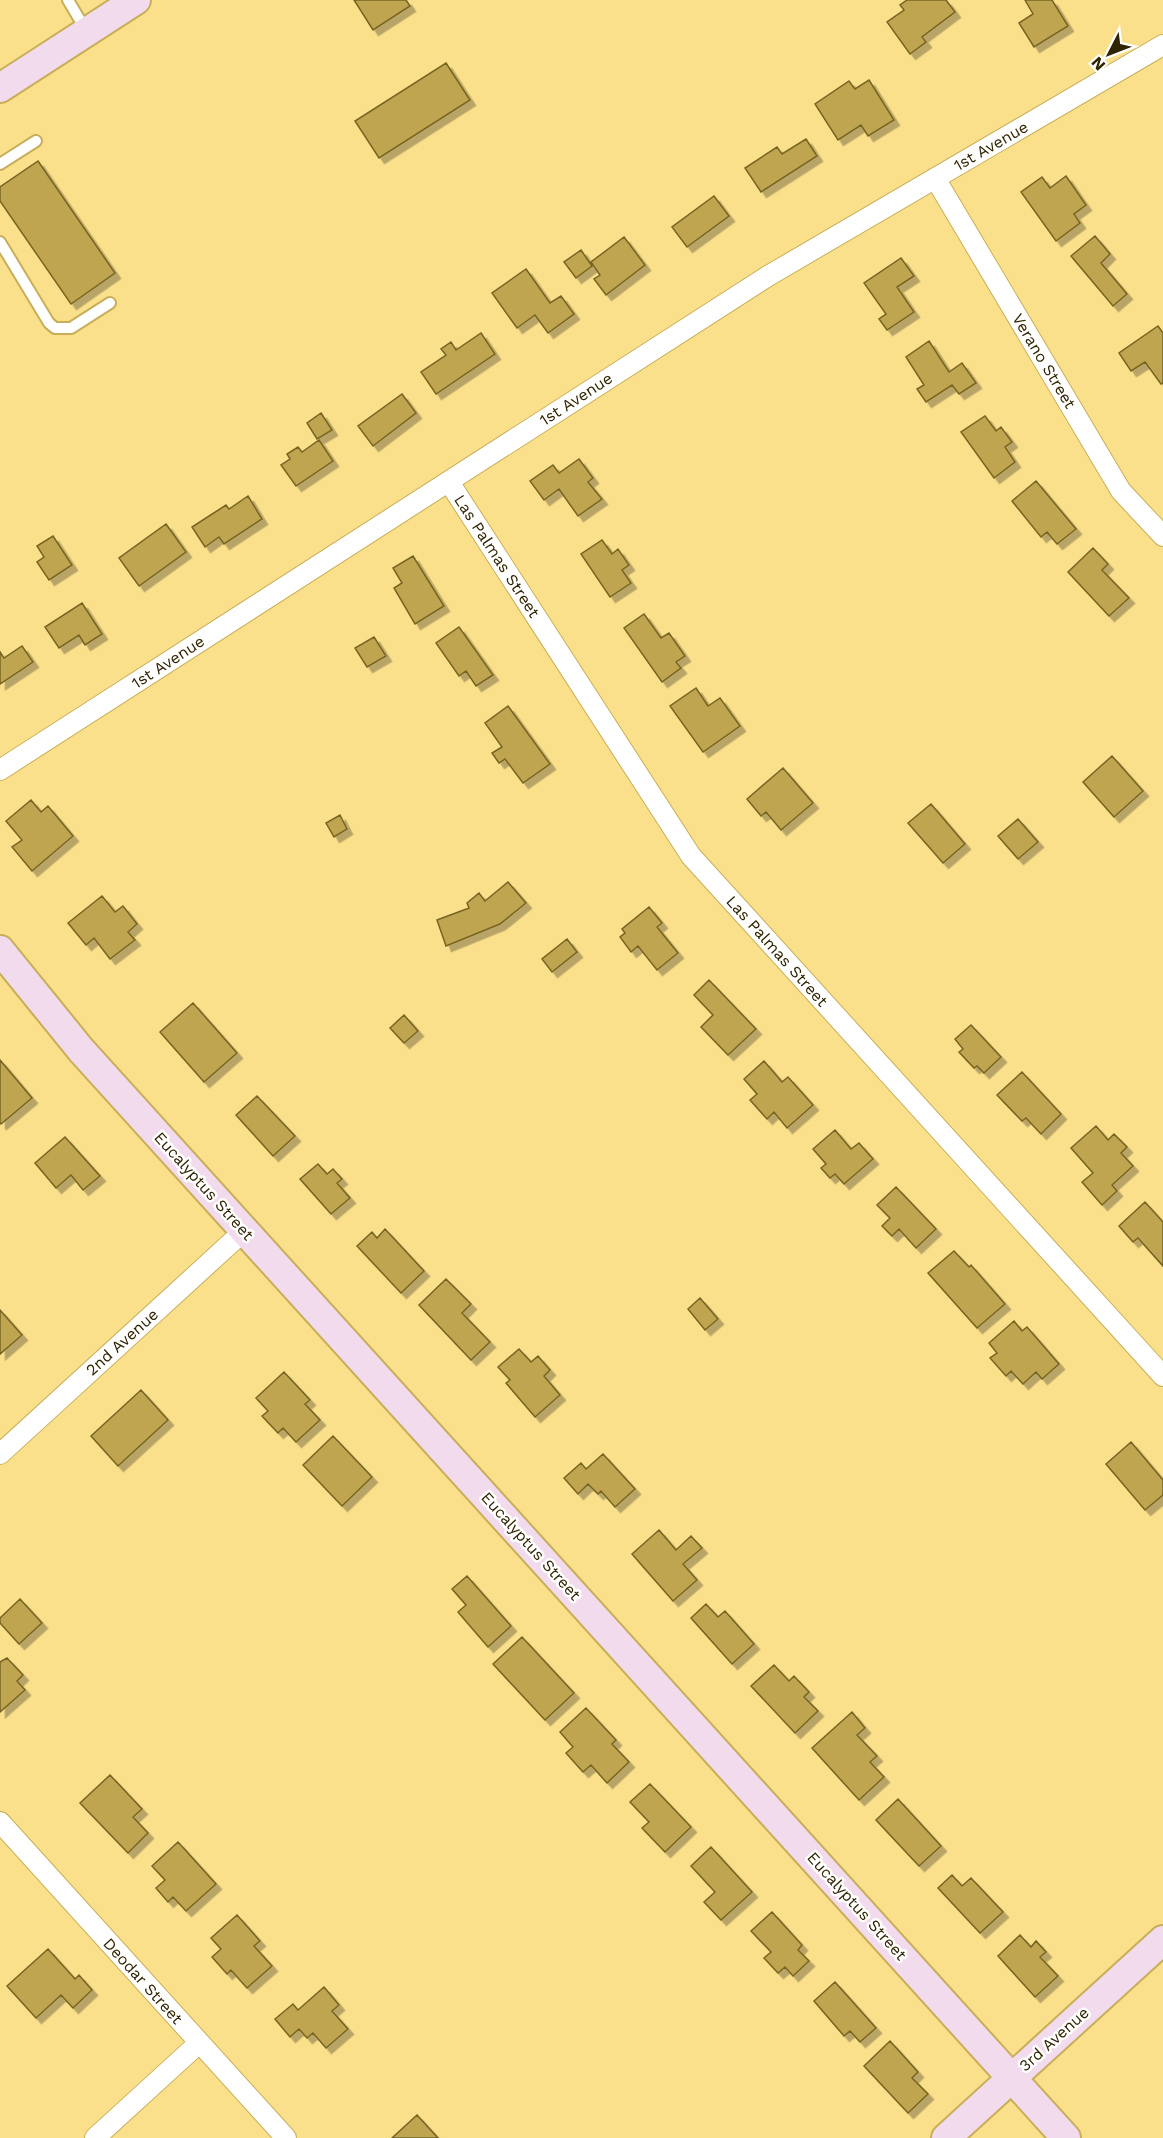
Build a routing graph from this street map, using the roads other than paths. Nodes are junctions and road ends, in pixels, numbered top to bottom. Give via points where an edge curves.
1 (68, 0) edge
2 (136, 0) edge
3 (87, 32) junction
4 (1163, 45) edge
5 (0, 88) edge
6 (36, 141) dead end
7 (0, 164) edge
8 (935, 178) junction
9 (0, 242) edge
10 (111, 303) dead end
11 (450, 482) junction
12 (1163, 536) edge
13 (0, 770) edge
14 (0, 950) edge
15 (245, 1230) junction
16 (1163, 1376) edge
17 (0, 1454) edge
18 (0, 1822) edge
19 (1163, 1940) edge
20 (199, 2043) junction
21 (1011, 2077) junction
22 (95, 2138) edge
23 (286, 2138) edge
24 (946, 2138) edge
25 (1066, 2138) edge

1 - 3 lane
2 - 3 main road
3 - 5 main road
4 - 8 street, 1st Avenue
6 - 7 lane
8 - 11 street, 1st Avenue via 768,276
8 - 12 street, Verano Street via 1121,491
9 - 10 lane via 55,328 71,327
11 - 13 street, 1st Avenue
11 - 16 street, Las Palmas Street via 691,856
14 - 15 main road, Eucalyptus Street via 81,1050
15 - 17 street, 2nd Avenue
15 - 21 main road, Eucalyptus Street
18 - 20 street, Deodar Street
19 - 21 main road, 3rd Avenue
20 - 22 street
20 - 23 street, Deodar Street
21 - 24 main road, 3rd Avenue
21 - 25 main road, Eucalyptus Street

